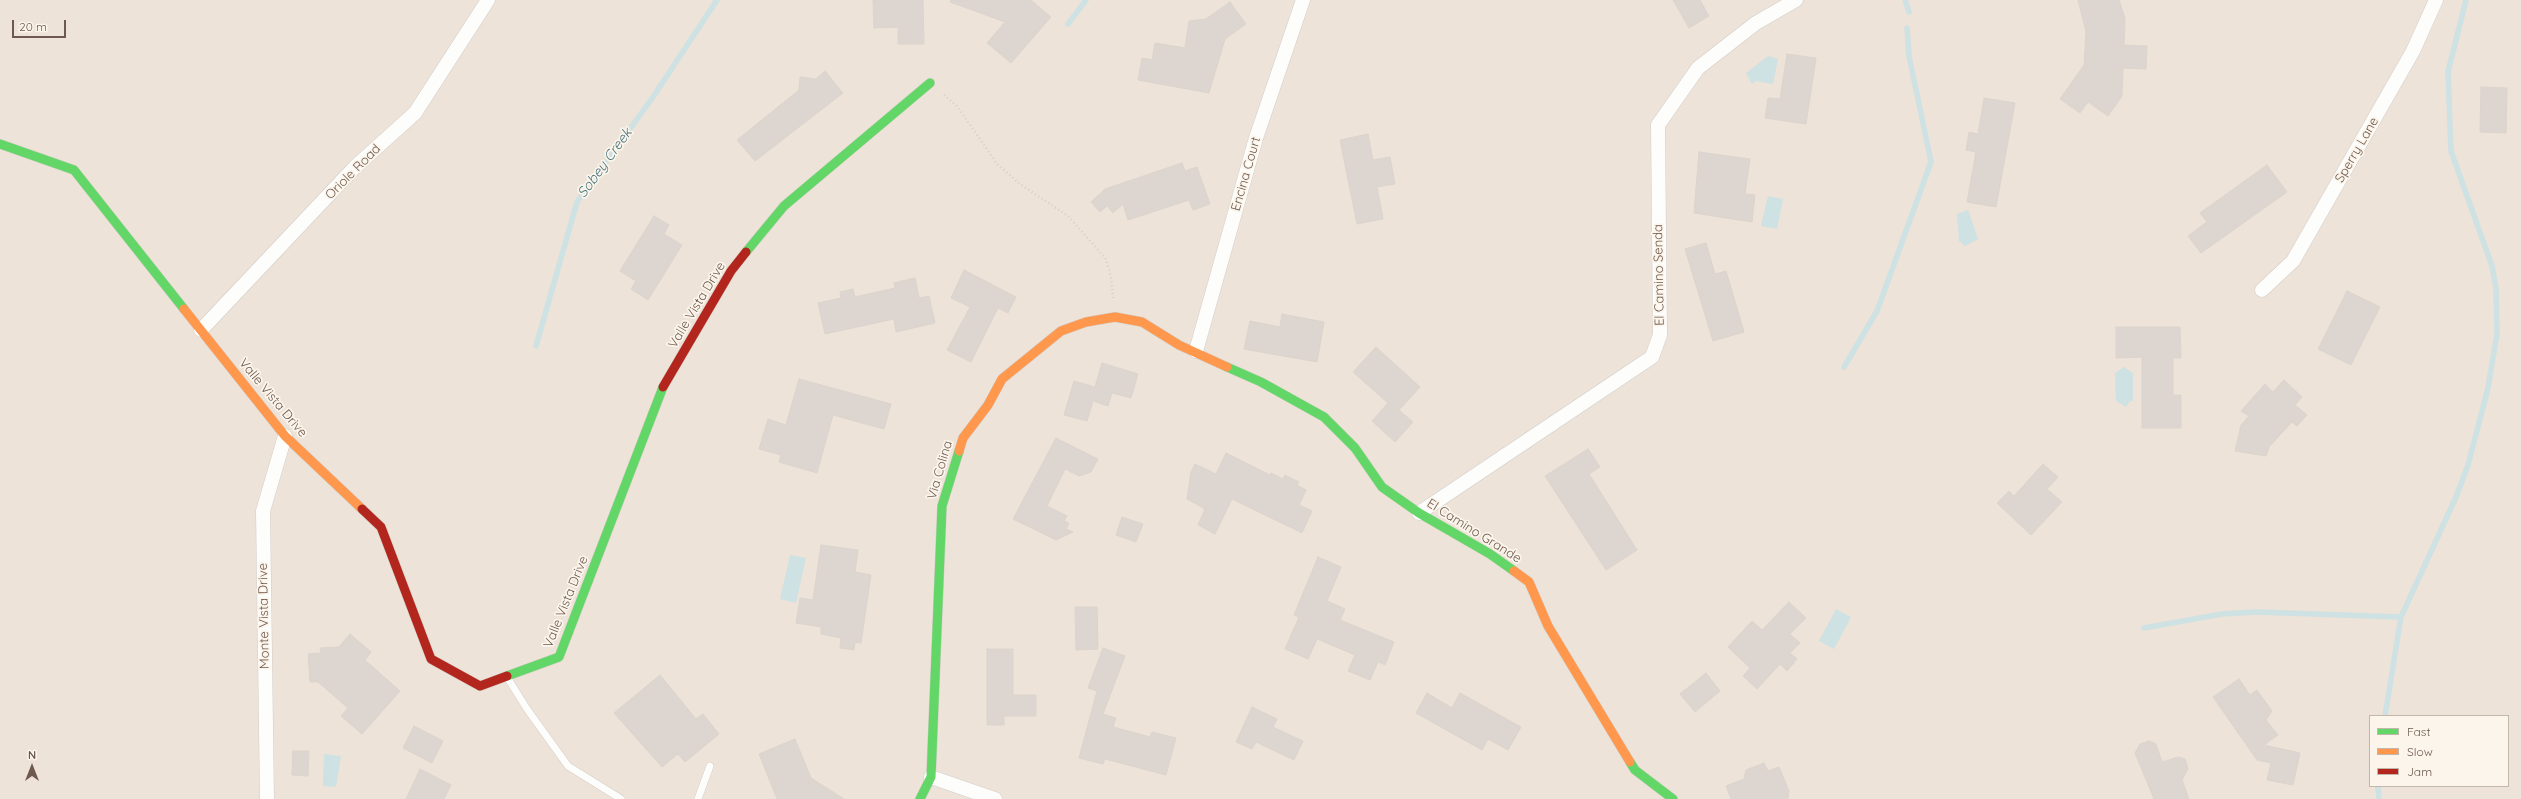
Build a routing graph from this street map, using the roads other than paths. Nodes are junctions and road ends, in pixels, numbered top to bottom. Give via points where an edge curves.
1 (488, 0) edge
2 (1303, 0) edge
3 (1796, 0) edge
4 (2436, 0) edge
5 (930, 82) road end
6 (0, 144) edge
7 (2262, 290) dead end
8 (201, 330) junction
9 (1196, 351) junction
10 (285, 436) junction
11 (1420, 513) junction
12 (507, 676) junction
13 (710, 766) dead end
14 (931, 777) junction
15 (267, 799) edge
16 (620, 799) edge
17 (698, 799) edge
18 (920, 799) edge
19 (995, 799) edge
20 (1672, 799) edge

1 - 8 street, Oriole Road via 415,113 355,167
2 - 9 street, Encina Court via 1256,138
3 - 11 street, El Camino Senda via 1756,23 1698,68 1658,126 1660,335 1652,357
4 - 7 street, Sperry Lane via 2413,51 2293,261
5 - 12 street, Valle Vista Drive via 784,206 731,271 664,384 559,657
6 - 8 street, Valle Vista Drive via 74,170
8 - 10 street, Valle Vista Drive
9 - 11 street, El Camino Grande via 1261,382 1324,417 1355,448 1382,487
9 - 14 street, Via Colina via 1179,345 1142,322 1115,317 1086,322 1061,331 1002,380 988,405 963,438 942,506
10 - 12 street, Valle Vista Drive via 381,527 431,659 480,686
10 - 15 street, Monte Vista Drive via 263,511
11 - 20 street, El Camino Grande via 1490,554 1530,582 1548,626 1635,770
12 - 16 lane via 549,742 568,766
13 - 17 lane
14 - 18 street, Via Colina
14 - 19 street

